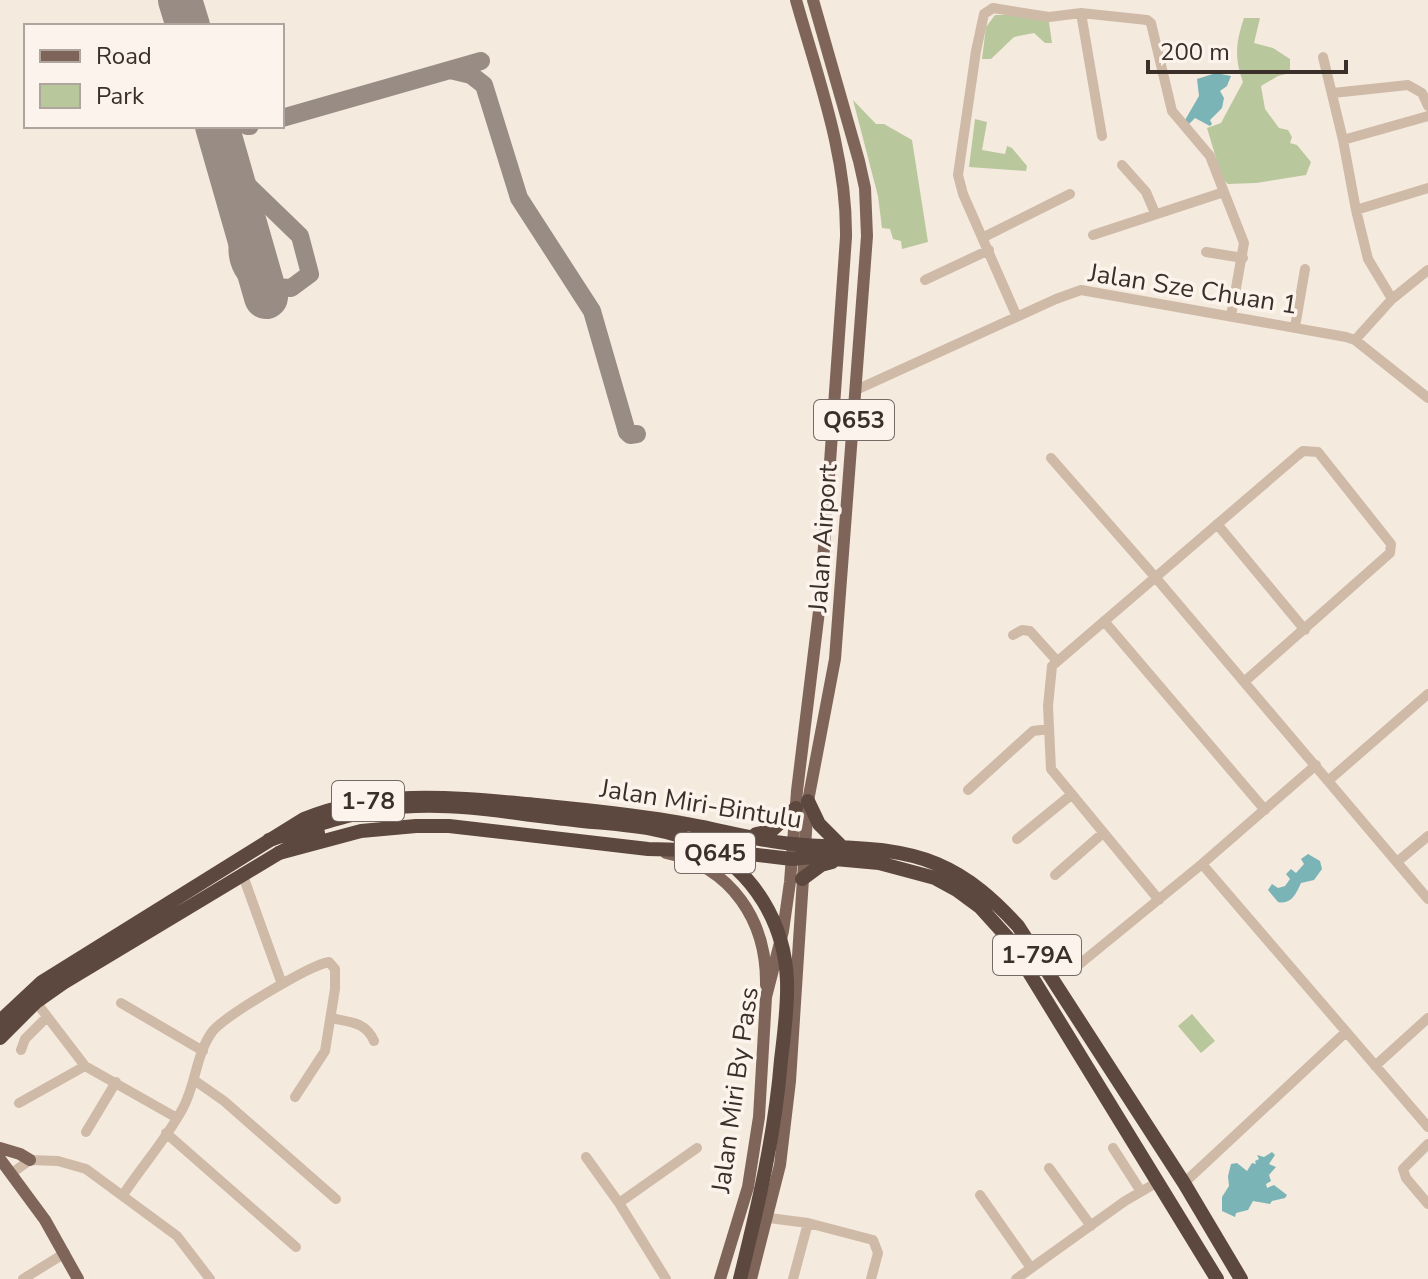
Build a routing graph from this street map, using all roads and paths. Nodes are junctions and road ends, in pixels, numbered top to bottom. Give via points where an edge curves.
1 (796, 0) edge
2 (813, 0) edge
3 (1081, 13) junction
4 (1323, 57) dead end
5 (1333, 93) junction
6 (1428, 106) edge
7 (1428, 116) edge
8 (1102, 136) dead end
9 (1343, 140) junction
10 (1122, 165) dead end
11 (1428, 188) edge
12 (1224, 192) junction
13 (1070, 194) dead end
14 (1356, 210) junction
15 (1155, 213) junction
16 (1093, 235) dead end
17 (984, 237) junction
18 (989, 250) junction
19 (1206, 252) dead end
20 (1243, 258) junction
21 (1305, 269) dead end
22 (1428, 270) edge
23 (925, 280) dead end
24 (1392, 299) junction
25 (1231, 316) junction
26 (1017, 317) junction
27 (1295, 327) junction
28 (1355, 340) junction
29 (856, 390) junction
30 (1428, 398) edge
31 (834, 412) junction
32 (1051, 458) dead end
33 (1217, 524) junction
34 (1156, 578) junction
35 (1104, 621) junction
36 (1305, 630) junction
37 (1013, 635) dead end
38 (1057, 661) junction
39 (1244, 682) junction
40 (1428, 694) edge
41 (1049, 729) junction
42 (1316, 765) junction
43 (1329, 780) junction
44 (968, 790) dead end
45 (1071, 795) junction
46 (802, 805) junction
47 (1265, 810) junction
48 (1103, 833) junction
49 (747, 835) junction
50 (1428, 836) edge
51 (1017, 839) dead end
52 (269, 840) junction
53 (648, 849) junction
54 (798, 852) junction
55 (279, 853) junction
56 (842, 854) junction
57 (1397, 862) junction
58 (1202, 864) junction
59 (242, 873) junction
60 (1055, 875) dead end
61 (802, 879) junction
62 (1428, 899) edge
63 (1159, 900) junction
64 (1076, 967) dead end
65 (282, 984) junction
66 (766, 997) junction
67 (36, 1002) junction
68 (121, 1003) dead end
69 (47, 1017) junction
70 (331, 1018) junction
71 (1428, 1018) edge
72 (3, 1023) edge
73 (1346, 1032) junction
74 (374, 1041) dead end
75 (21, 1050) dead end
76 (203, 1051) junction
77 (85, 1066) junction
78 (1375, 1066) junction
79 (194, 1080) junction
80 (116, 1082) junction
81 (295, 1097) dead end
82 (19, 1103) dead end
83 (177, 1118) junction
84 (1428, 1127) edge
85 (86, 1132) dead end
86 (166, 1133) junction
87 (1428, 1144) edge
88 (0, 1148) edge
89 (697, 1148) dead end
90 (1113, 1148) dead end
91 (586, 1157) dead end
92 (0, 1159) edge
93 (30, 1160) junction
94 (1049, 1168) dead end
95 (12, 1173) junction
96 (1155, 1180) junction
97 (1184, 1183) junction
98 (1140, 1190) junction
99 (123, 1195) junction
100 (980, 1195) dead end
101 (336, 1199) dead end
102 (619, 1203) junction
103 (1428, 1204) edge
104 (1173, 1209) junction
105 (769, 1218) junction
106 (808, 1223) junction
107 (1091, 1226) junction
108 (296, 1247) dead end
109 (65, 1253) junction
110 (1031, 1268) junction
111 (23, 1279) edge
112 (78, 1279) edge
113 (210, 1279) edge
114 (666, 1279) edge
115 (720, 1279) edge
116 (731, 1279) edge
117 (740, 1279) edge
118 (751, 1279) edge
119 (793, 1279) edge
120 (871, 1279) edge
121 (1016, 1279) edge
122 (1217, 1279) edge
123 (1241, 1279) edge

1 - 31 main road, Jalan Airport / Q653 via 830,115 846,207
2 - 29 main road, Jalan Airport / Q653 via 865,188 867,236
3 - 8 street
3 - 12 street via 1151,23 1172,111 1210,156
3 - 17 street via 1049,17 993,8 984,14 958,175
4 - 5 street
5 - 6 street via 1408,85 1422,93
5 - 9 street
7 - 9 street
9 - 14 street
10 - 15 street via 1146,192
11 - 14 street
12 - 15 street
12 - 20 street via 1244,243
13 - 17 street
14 - 24 street via 1368,259
15 - 16 street
17 - 18 street
18 - 23 street
18 - 26 street
19 - 20 street
20 - 25 street
21 - 27 street
22 - 24 street
24 - 28 street
25 - 26 street, Jalan Sze Chuan 1 via 1081,290
25 - 27 street, Jalan Sze Chuan 1
26 - 29 street, Jalan Sze Chuan 1
27 - 28 street, Jalan Sze Chuan 1
28 - 30 street, Jalan Sze Chuan 1
29 - 31 main road via 841,398
29 - 46 main road, Jalan Airport / Q653 via 835,659
31 - 46 main road, Jalan Airport / Q653
32 - 34 street
33 - 34 street
33 - 36 street
33 - 36 street via 1303,451 1318,452 1391,544 1390,553
34 - 35 street
34 - 39 street
35 - 38 street
35 - 47 street
36 - 39 street
37 - 38 street via 1030,631
38 - 41 street via 1050,670
39 - 42 street
40 - 43 street
41 - 44 street via 1033,731
41 - 45 street via 1051,769
42 - 43 street
42 - 47 street
43 - 57 street
45 - 48 street
45 - 51 street
46 - 49 highway via 771,831
46 - 54 main road, Jalan Airport / Q653
46 - 56 highway
47 - 58 street
48 - 60 street
48 - 63 street
49 - 52 highway, Jalan Miri-Bintulu / 1-78 via 570,809 405,797 324,811
49 - 54 highway, Jalan Miri-Bintulu / 1-78
50 - 57 street
52 - 72 highway, Jalan Miri-Bintulu / 1-78 via 42,982
52 - 117 highway, Q645, bridge via 385,808 451,806 658,831 702,845 738,870 773,919 787,981 772,1148
53 - 54 highway, Jalan Miri-Bintulu / 1-78
53 - 55 highway, Jalan Miri-Bintulu / 1-78 via 416,826 361,831
53 - 66 main road via 703,867 742,901 763,945
54 - 56 highway, Jalan Miri-Bintulu / 1-79A
54 - 61 main road, Jalan Miri By Pass
54 - 66 main road, Jalan Miri By Pass / Q645
55 - 59 highway, Jalan Miri-Bintulu / 1-78
55 - 116 highway, Q645, bridge via 358,821 426,813 664,840 703,855 732,875 770,932 778,988 764,1142
56 - 61 highway
56 - 96 highway, Jalan Miri-Bintulu via 935,878 980,907 1024,961
56 - 97 highway, Jalan Miri-Bintulu / 1-79A via 905,855 936,863 989,895 1018,926
57 - 62 street
58 - 63 street
58 - 73 street
59 - 65 street
59 - 67 highway, Jalan Miri-Bintulu / 1-78
61 - 105 main road, Jalan Miri By Pass via 794,1042
63 - 64 street
65 - 70 street via 322,963 333,964
65 - 76 street via 216,1028
66 - 115 main road, Jalan Miri By Pass / Q645 via 759,1117 748,1187
67 - 69 street
67 - 72 highway, Jalan Miri-Bintulu / 1-78
68 - 76 street
69 - 75 street
69 - 77 street
70 - 74 street via 360,1024
70 - 81 street via 322,1059
71 - 78 street
73 - 78 street
73 - 97 street
76 - 79 street
77 - 80 street
77 - 82 street
78 - 84 street
79 - 83 street
79 - 101 street
80 - 83 street
80 - 85 street
83 - 86 street
86 - 99 street
86 - 108 street
87 - 103 street via 1403,1169
88 - 93 main road
89 - 102 street
90 - 98 street
91 - 102 street
92 - 95 main road
93 - 95 street
93 - 99 street via 76,1164
94 - 107 street
95 - 109 main road
96 - 97 highway
96 - 98 street
96 - 104 highway, Jalan Miri-Bintulu
97 - 104 highway via 1172,1198
97 - 123 highway, Jalan Miri-Bintulu / 1-79A
98 - 107 street
99 - 113 street via 177,1236
100 - 110 street
102 - 114 street
104 - 122 highway, Jalan Miri-Bintulu
105 - 106 street
105 - 118 main road, Jalan Miri By Pass
106 - 119 street
106 - 120 street via 873,1240 878,1253
107 - 110 street
109 - 111 street
109 - 112 main road
110 - 121 street

